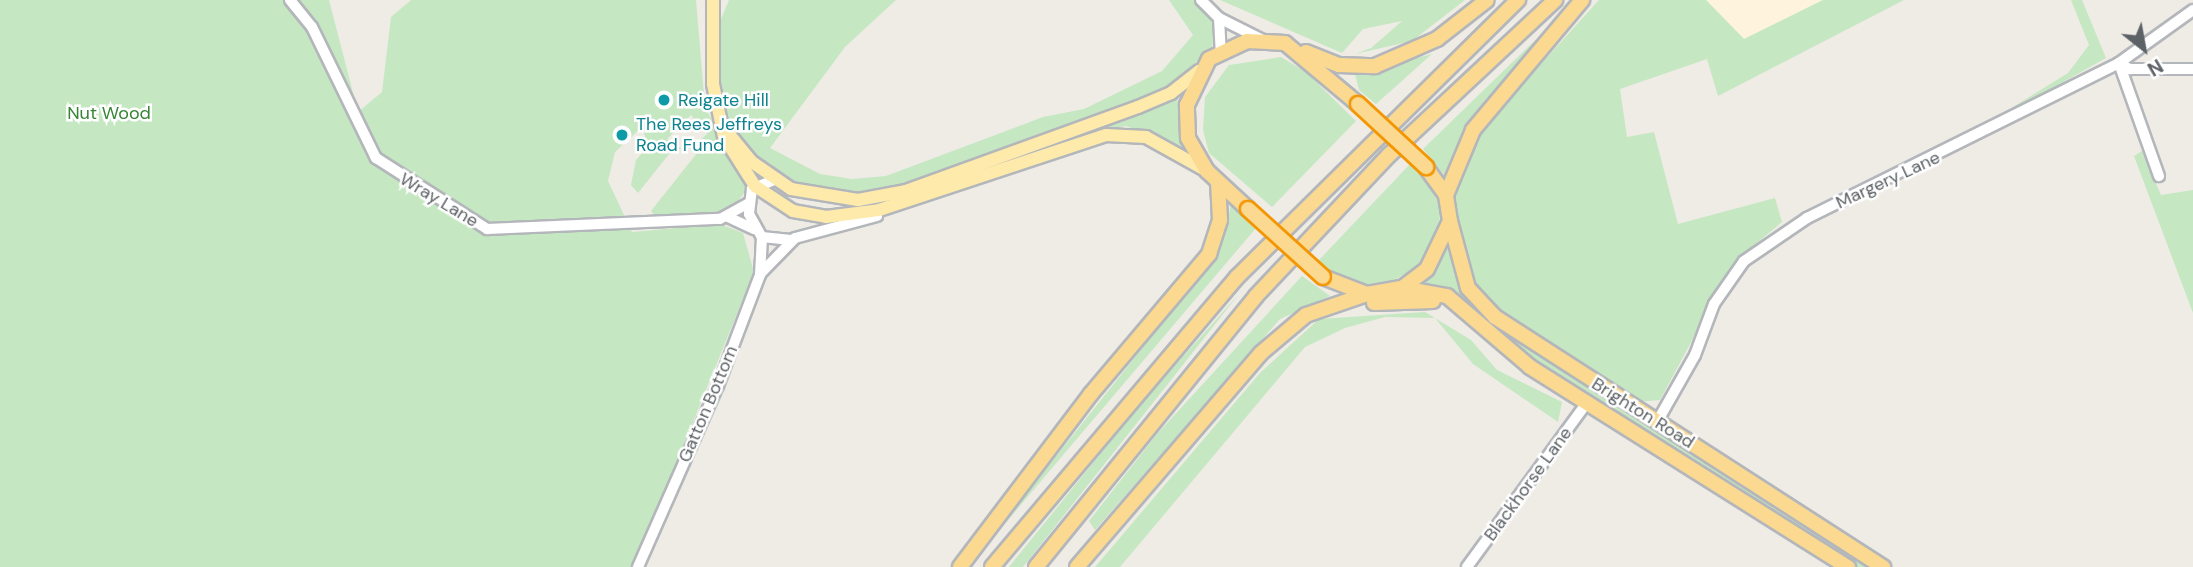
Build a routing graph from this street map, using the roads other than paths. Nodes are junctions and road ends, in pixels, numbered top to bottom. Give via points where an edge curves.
1 (290, 0) edge
2 (713, 0) edge
3 (1201, 0) edge
4 (1487, 0) edge
5 (1518, 0) edge
6 (1555, 0) edge
7 (1582, 0) edge
8 (2193, 10) edge
9 (1219, 18) junction
10 (1263, 40) junction
11 (1298, 49) junction
12 (1221, 51) junction
13 (2119, 63) junction
14 (2193, 69) edge
15 (1199, 71) junction
16 (721, 125) junction
17 (1039, 156) junction
18 (2159, 176) dead end
19 (1212, 177) junction
20 (774, 180) junction
21 (755, 186) junction
22 (1446, 195) junction
23 (749, 203) junction
24 (728, 217) junction
25 (1450, 220) junction
26 (754, 229) junction
27 (762, 237) junction
28 (795, 238) junction
29 (760, 275) junction
30 (1402, 288) junction
31 (1367, 294) junction
32 (1327, 306) junction
33 (1489, 334) junction
34 (1588, 401) junction
35 (1657, 422) junction
36 (638, 567) edge
37 (960, 567) edge
38 (992, 567) edge
39 (1035, 567) edge
40 (1077, 567) edge
41 (1468, 567) edge
42 (1848, 567) edge
43 (1883, 567) edge

1 - 24 street, Wray Lane via 312,27 366,143 400,178 501,233 555,222 641,224
2 - 16 main road via 713,84
3 - 9 street
4 - 11 highway via 1437,39 1375,66 1339,65
5 - 38 highway via 1237,277
6 - 39 highway via 1390,154 1256,296
7 - 22 highway via 1473,130
8 - 13 street, Margery Lane
9 - 10 street
9 - 12 street
10 - 11 highway
10 - 12 highway
11 - 22 highway, bridge via 1426,167
12 - 15 highway
13 - 14 street via 2130,69
13 - 18 street
13 - 35 street, Margery Lane via 1807,218 1744,261 1714,304 1695,355
15 - 19 highway via 1186,128
15 - 20 main road via 1160,98 906,191 858,200 820,198
16 - 20 main road
16 - 21 main road via 732,155
17 - 19 main road via 1123,134 1163,143
17 - 21 main road via 879,210 842,216 793,211
17 - 28 street via 909,205
19 - 31 highway, bridge via 1323,277
19 - 37 highway via 1220,220 1209,254 1090,395
20 - 21 street
21 - 23 street
22 - 25 highway, Brighton Road
23 - 24 street, Wray Lane
23 - 26 street
24 - 26 street, Wray Lane
25 - 30 highway via 1435,258
25 - 35 highway, Brighton Road via 1457,260 1480,303
26 - 27 street
27 - 28 street
27 - 29 street, Gatton Bottom
28 - 29 street
29 - 36 street, Gatton Bottom
30 - 31 highway
30 - 33 highway, Brighton Road via 1447,296
31 - 32 highway
32 - 33 highway via 1423,298
32 - 40 highway via 1306,315 1261,353
33 - 34 highway, Brighton Road
34 - 41 street, Blackhorse Lane
34 - 42 highway, Brighton Road
35 - 43 highway, Brighton Road

